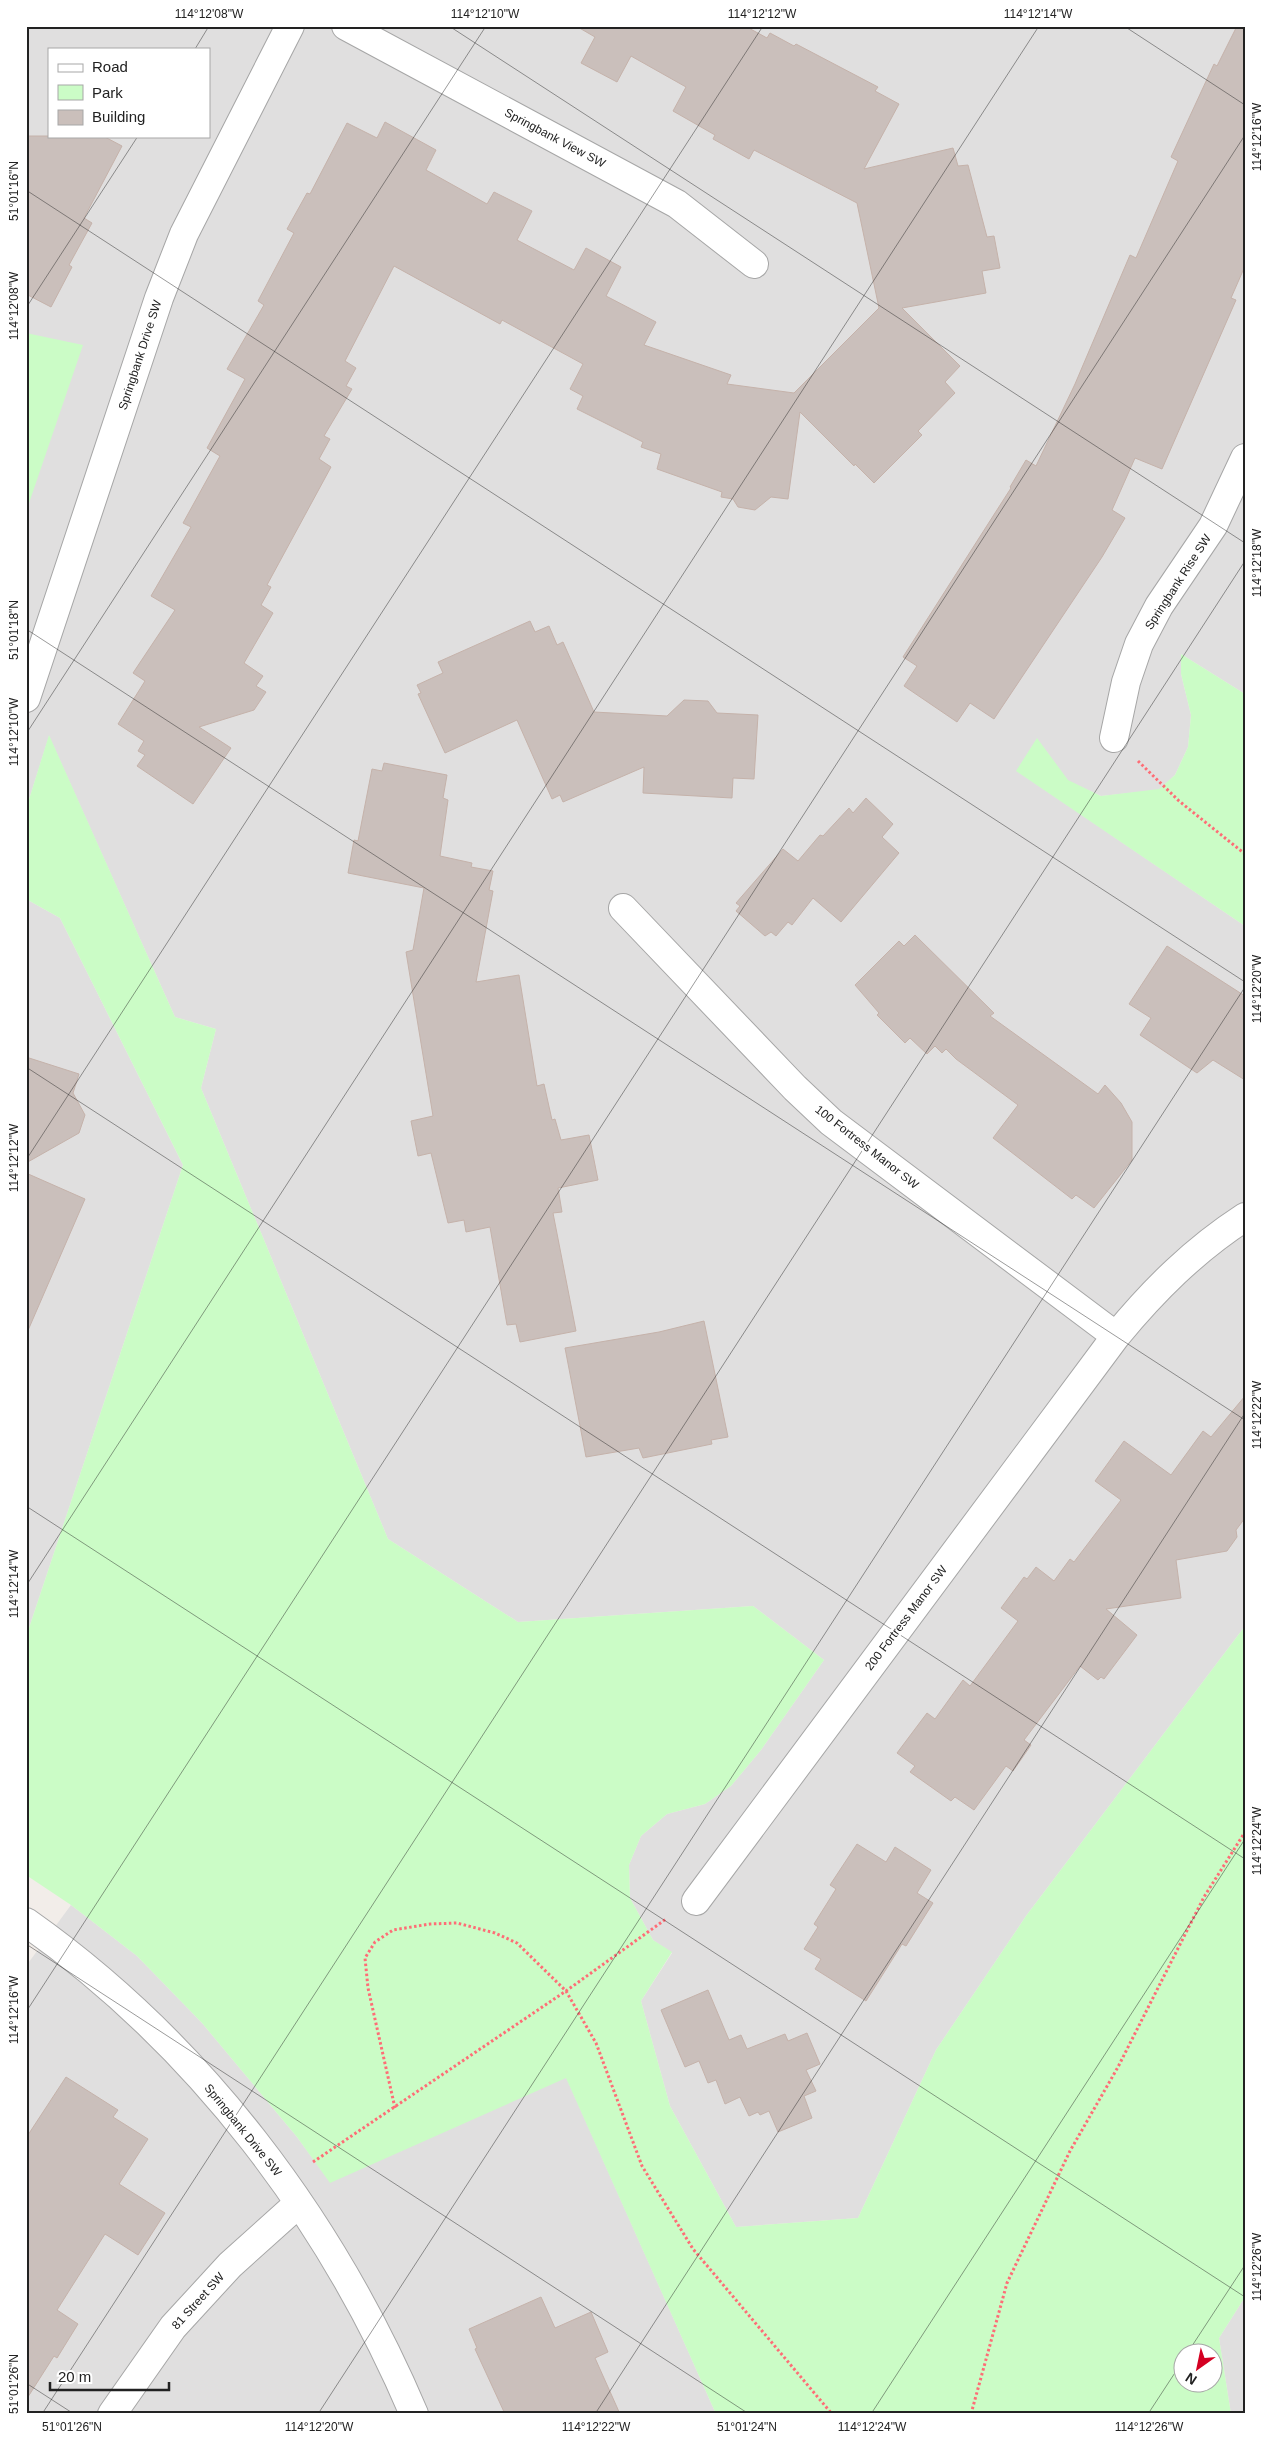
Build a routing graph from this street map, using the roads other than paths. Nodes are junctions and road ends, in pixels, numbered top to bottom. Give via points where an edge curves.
1 (290, 26) edge
2 (346, 26) edge
3 (754, 264) dead end
4 (1245, 458) edge
5 (26, 698) edge
6 (1114, 738) road end
7 (623, 908) dead end
8 (1245, 1217) edge
9 (1116, 1336) junction
10 (696, 1901) road end
11 (26, 1922) edge
12 (299, 2203) junction
13 (112, 2414) edge
14 (414, 2414) edge

1 - 5 street, Springbank Drive SW via 184,234 158,298
2 - 3 street, Springbank View SW via 677,204
4 - 6 street, Springbank Rise SW via 1213,526 1159,606 1139,644 1126,682
7 - 9 street, 100 Fortress Manor SW via 767,1060 831,1122
8 - 9 street, 200 Fortress Manor SW via 1185,1261
9 - 10 street, 200 Fortress Manor SW
11 - 12 street, Springbank Drive SW via 64,1948 153,2026 230,2110
12 - 13 street, 81 Street SW via 230,2265 173,2327
12 - 14 street, Springbank Drive SW via 362,2305

